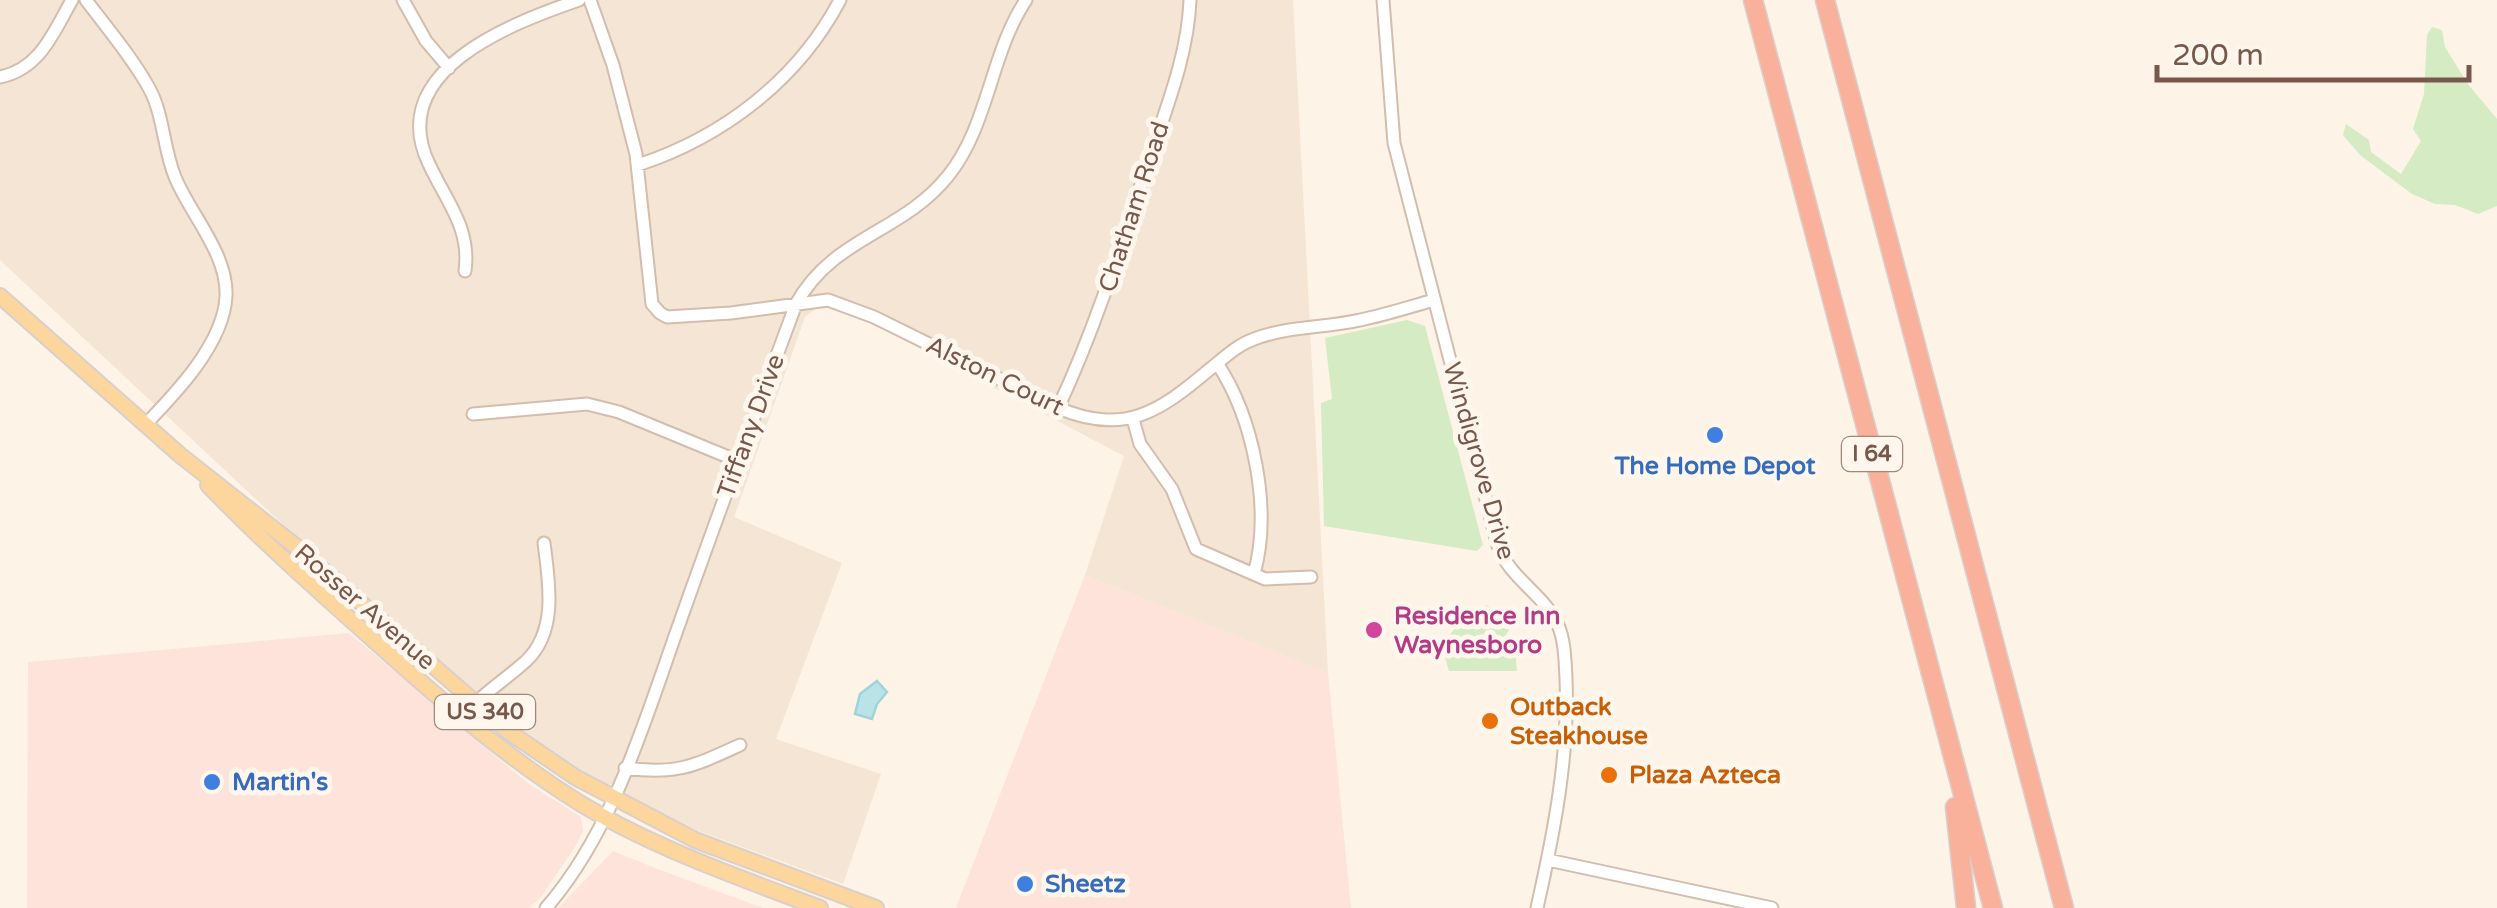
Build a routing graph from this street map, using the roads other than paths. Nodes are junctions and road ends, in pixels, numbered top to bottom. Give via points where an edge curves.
1 (72, 0) edge
2 (86, 0) edge
3 (403, 0) edge
4 (579, 0) edge
5 (590, 0) edge
6 (840, 0) edge
7 (1026, 0) edge
8 (1190, 0) edge
9 (1383, 0) edge
10 (1753, 0) edge
11 (1825, 0) edge
12 (448, 68) junction
13 (0, 77) edge
14 (638, 165) junction
15 (465, 271) dead end
16 (0, 296) edge
17 (1434, 300) junction
18 (796, 304) junction
19 (1217, 364) junction
20 (1058, 408) junction
21 (473, 414) dead end
22 (1133, 418) junction
23 (144, 424) junction
24 (180, 455) junction
25 (738, 461) junction
26 (544, 543) dead end
27 (1254, 574) junction
28 (1311, 577) dead end
29 (474, 703) junction
30 (1939, 708) junction
31 (462, 718) junction
32 (2018, 732) junction
33 (740, 744) dead end
34 (625, 768) junction
35 (612, 799) junction
36 (605, 816) junction
37 (1548, 860) junction
38 (546, 908) edge
39 (820, 908) edge
40 (876, 908) edge
41 (1538, 908) edge
42 (1772, 908) edge
43 (1966, 908) edge
44 (1993, 908) edge
45 (2064, 908) edge
46 (2077, 908) edge

1 - 13 street via 36,60
2 - 23 street via 148,86 177,182 226,286 224,310 204,354
3 - 12 street
4 - 12 street via 499,31
5 - 14 street
6 - 14 street via 765,95 717,130
7 - 18 street, Tiffany Drive via 951,172 910,212 828,261
8 - 20 street, Chatham Road via 1157,135 1092,334
9 - 17 street, Windigrove Drive via 1394,142
10 - 30 highway, I 64
11 - 32 highway, I 64
12 - 15 street via 426,97 420,138 463,229
14 - 18 street, Alston Court via 652,304 660,314
16 - 23 main road, Rosser Avenue / US 340
17 - 19 street, Alston Court via 1262,336
17 - 37 street, Windigrove Drive via 1502,558 1554,618 1562,637 1564,756
18 - 20 street, Alston Court via 828,300 852,308
18 - 25 street, Tiffany Drive
19 - 22 street, Alston Court via 1169,403
19 - 27 street via 1253,447 1260,542
20 - 22 street, Alston Court via 1101,420
21 - 25 street via 587,404
22 - 27 street via 1196,549
23 - 24 main road, Rosser Avenue / US 340
24 - 29 main road, Rosser Avenue / US 340
24 - 31 main road, Rosser Avenue / US 340 via 269,548
25 - 34 street, Tiffany Drive
26 - 29 street via 549,592 541,640 526,661
27 - 28 street
29 - 31 street
29 - 35 main road, Rosser Avenue / US 340
30 - 43 highway
30 - 44 highway, I 64
31 - 36 main road, Rosser Avenue / US 340
32 - 45 highway, I 64
32 - 46 highway
33 - 34 street via 684,768
34 - 35 street, Tiffany Drive
35 - 36 street, Tiffany Drive
35 - 40 main road, Rosser Avenue / US 340 via 695,840
36 - 38 street, Tiffany Drive
36 - 39 main road, Rosser Avenue / US 340 via 669,849
37 - 41 street, Windigrove Drive
37 - 42 street

